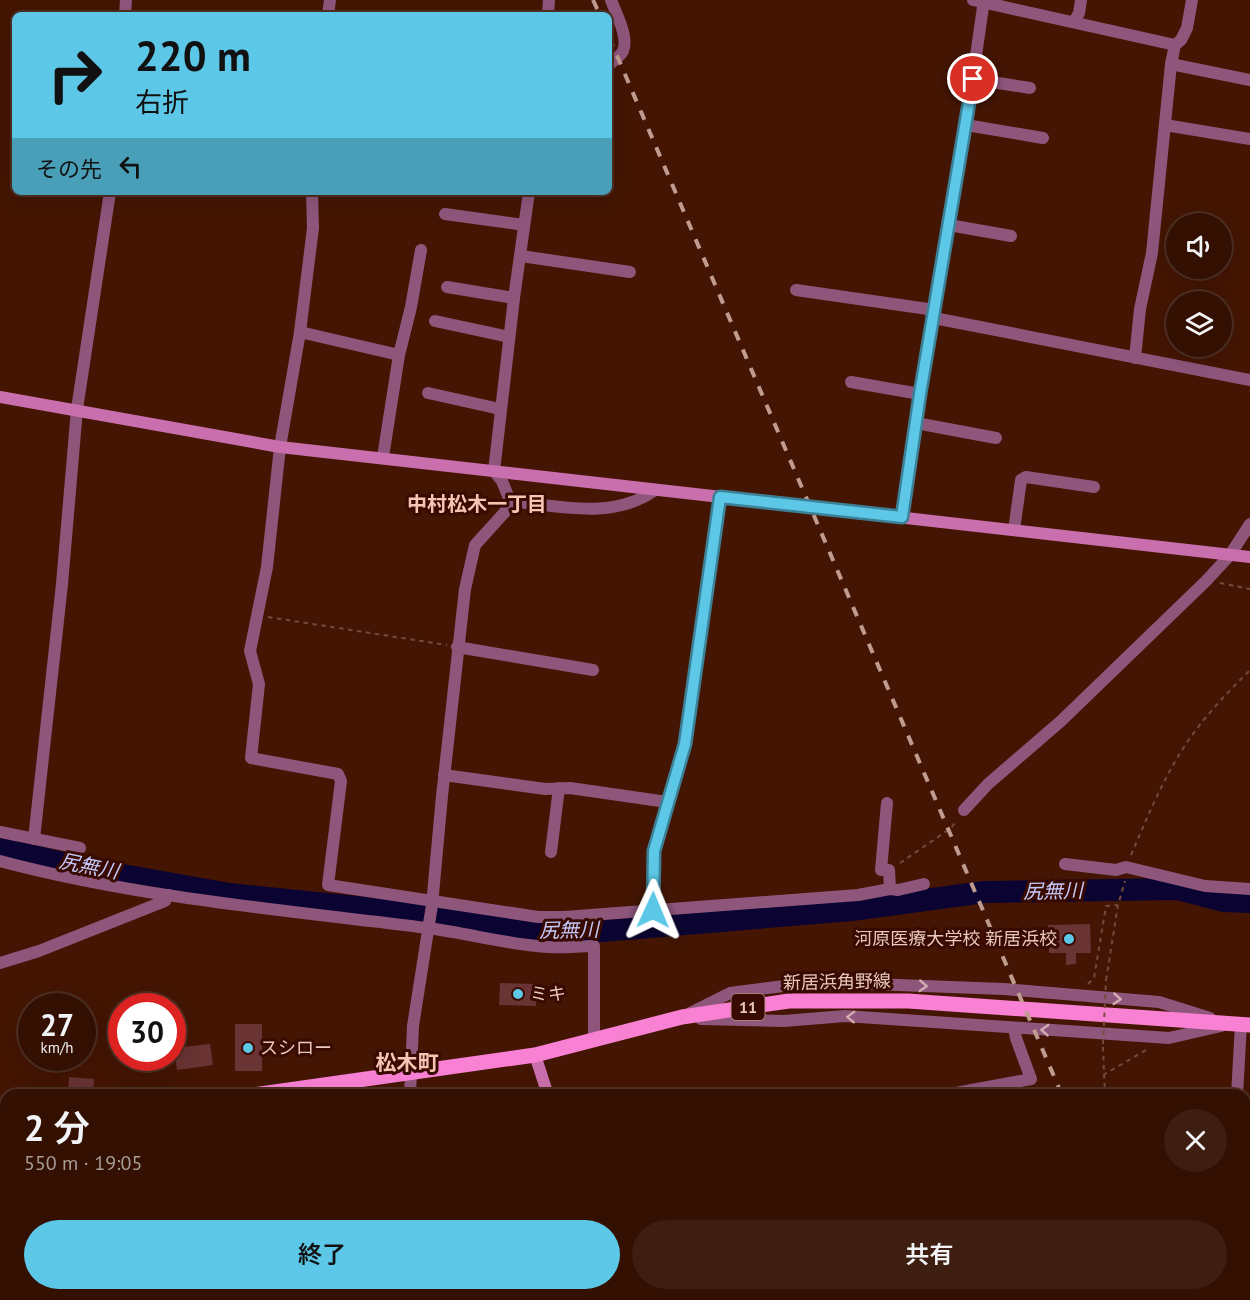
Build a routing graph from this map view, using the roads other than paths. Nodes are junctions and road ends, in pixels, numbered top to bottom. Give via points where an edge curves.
1 (611, 0) edge
2 (1081, 0) edge
3 (1189, 0) edge
4 (981, 1) edge
5 (1074, 22) junction
6 (1175, 45) junction
7 (612, 62) edge
8 (1171, 64) junction
9 (973, 79) junction
10 (1250, 80) edge
11 (1030, 88) dead end
12 (966, 125) junction
13 (1165, 125) junction
14 (1043, 138) dead end
15 (1250, 139) edge
16 (110, 195) edge
17 (312, 195) edge
18 (529, 195) edge
19 (445, 214) dead end
20 (524, 225) junction
21 (949, 225) junction
22 (1011, 236) dead end
23 (421, 250) dead end
24 (521, 256) junction
25 (630, 272) dead end
26 (447, 287) dead end
27 (795, 290) dead end
28 (514, 298) junction
29 (934, 318) junction
30 (435, 321) dead end
31 (300, 332) junction
32 (509, 337) junction
33 (399, 355) junction
34 (1135, 358) junction
35 (1250, 380) edge
36 (851, 382) dead end
37 (428, 393) dead end
38 (920, 394) junction
39 (0, 396) edge
40 (76, 409) junction
41 (500, 409) junction
42 (916, 423) junction
43 (996, 438) dead end
44 (280, 447) junction
45 (383, 457) junction
46 (494, 471) junction
47 (1094, 487) dead end
48 (655, 490) junction
49 (720, 497) junction
50 (511, 503) junction
51 (902, 517) junction
52 (1250, 524) edge
53 (1014, 530) junction
54 (1230, 555) junction
55 (1250, 557) edge
56 (458, 647) junction
57 (593, 670) dead end
58 (444, 775) junction
59 (559, 788) junction
60 (667, 802) junction
61 (887, 803) dead end
62 (964, 810) road end
63 (0, 832) edge
64 (34, 839) junction
65 (80, 848) dead end
66 (551, 852) dead end
67 (0, 861) edge
68 (1065, 864) dead end
69 (924, 884) dead end
70 (890, 889) junction
71 (1250, 889) edge
72 (169, 895) junction
73 (432, 903) junction
74 (653, 910) junction
75 (429, 926) junction
76 (0, 963) edge
77 (682, 1017) junction
78 (1240, 1024) edge
79 (1014, 1028) junction
80 (594, 1040) junction
81 (535, 1055) junction
82 (410, 1072) junction
83 (294, 1089) edge
84 (411, 1089) edge
85 (546, 1089) edge
86 (977, 1089) edge
87 (1238, 1089) edge

1 - 7 street via 624,49
2 - 5 street
3 - 6 street via 1187,28
4 - 5 street
4 - 9 street
5 - 6 street
6 - 8 street
8 - 10 street
8 - 13 street
9 - 11 street
9 - 12 street
12 - 14 street
12 - 21 street
13 - 15 street
13 - 34 street via 1152,253
16 - 40 street
17 - 31 street via 313,228
18 - 20 street
19 - 20 street
20 - 24 street
21 - 22 street
21 - 29 street
23 - 33 street
24 - 25 street
24 - 28 street
26 - 28 street
27 - 29 street via 928,309
28 - 32 street
29 - 34 street
29 - 38 street
30 - 32 street
31 - 33 street
31 - 44 street
32 - 41 street
33 - 45 street
34 - 35 street
36 - 38 street
37 - 41 street
38 - 42 street
39 - 40 street
40 - 44 street
40 - 64 street via 61,595
41 - 46 street
42 - 43 street
42 - 51 street
44 - 45 street
44 - 73 street via 267,567 250,651 259,684 251,758 338,774 341,781 328,885
45 - 46 street
46 - 48 street
46 - 50 street
47 - 53 street via 1026,477 1021,480
48 - 49 street
48 - 50 street via 643,499 621,506 592,509
49 - 51 street
49 - 60 street via 685,744
50 - 56 street via 475,544
51 - 53 street
52 - 54 street
53 - 54 street
54 - 55 street
54 - 62 street
56 - 57 street
56 - 58 street
58 - 59 street
58 - 73 street
59 - 60 street
59 - 66 street
60 - 74 street via 654,851
61 - 70 street via 881,870 890,870
63 - 64 street
64 - 65 street
67 - 72 street
68 - 71 street via 1126,870 1205,886
69 - 70 street
70 - 74 street via 836,897
72 - 75 street
72 - 76 street via 165,901
73 - 74 street via 538,917
73 - 75 street
75 - 80 street via 539,946 594,945
75 - 82 street
77 - 78 main road, 新居浜角野線 / 11 via 789,1001 908,1001
79 -> 77 street via 845,1016 784,1021
77 - 80 main road, 新居浜角野線 / 11
78 -> 79 street via 1169,1038
78 - 87 street
79 - 86 street via 1031,1079
80 - 81 main road, 新居浜角野線 / 11
81 - 82 main road, 新居浜角野線 / 11
81 - 85 street
82 - 83 main road, 新居浜角野線 / 11
82 - 84 street

